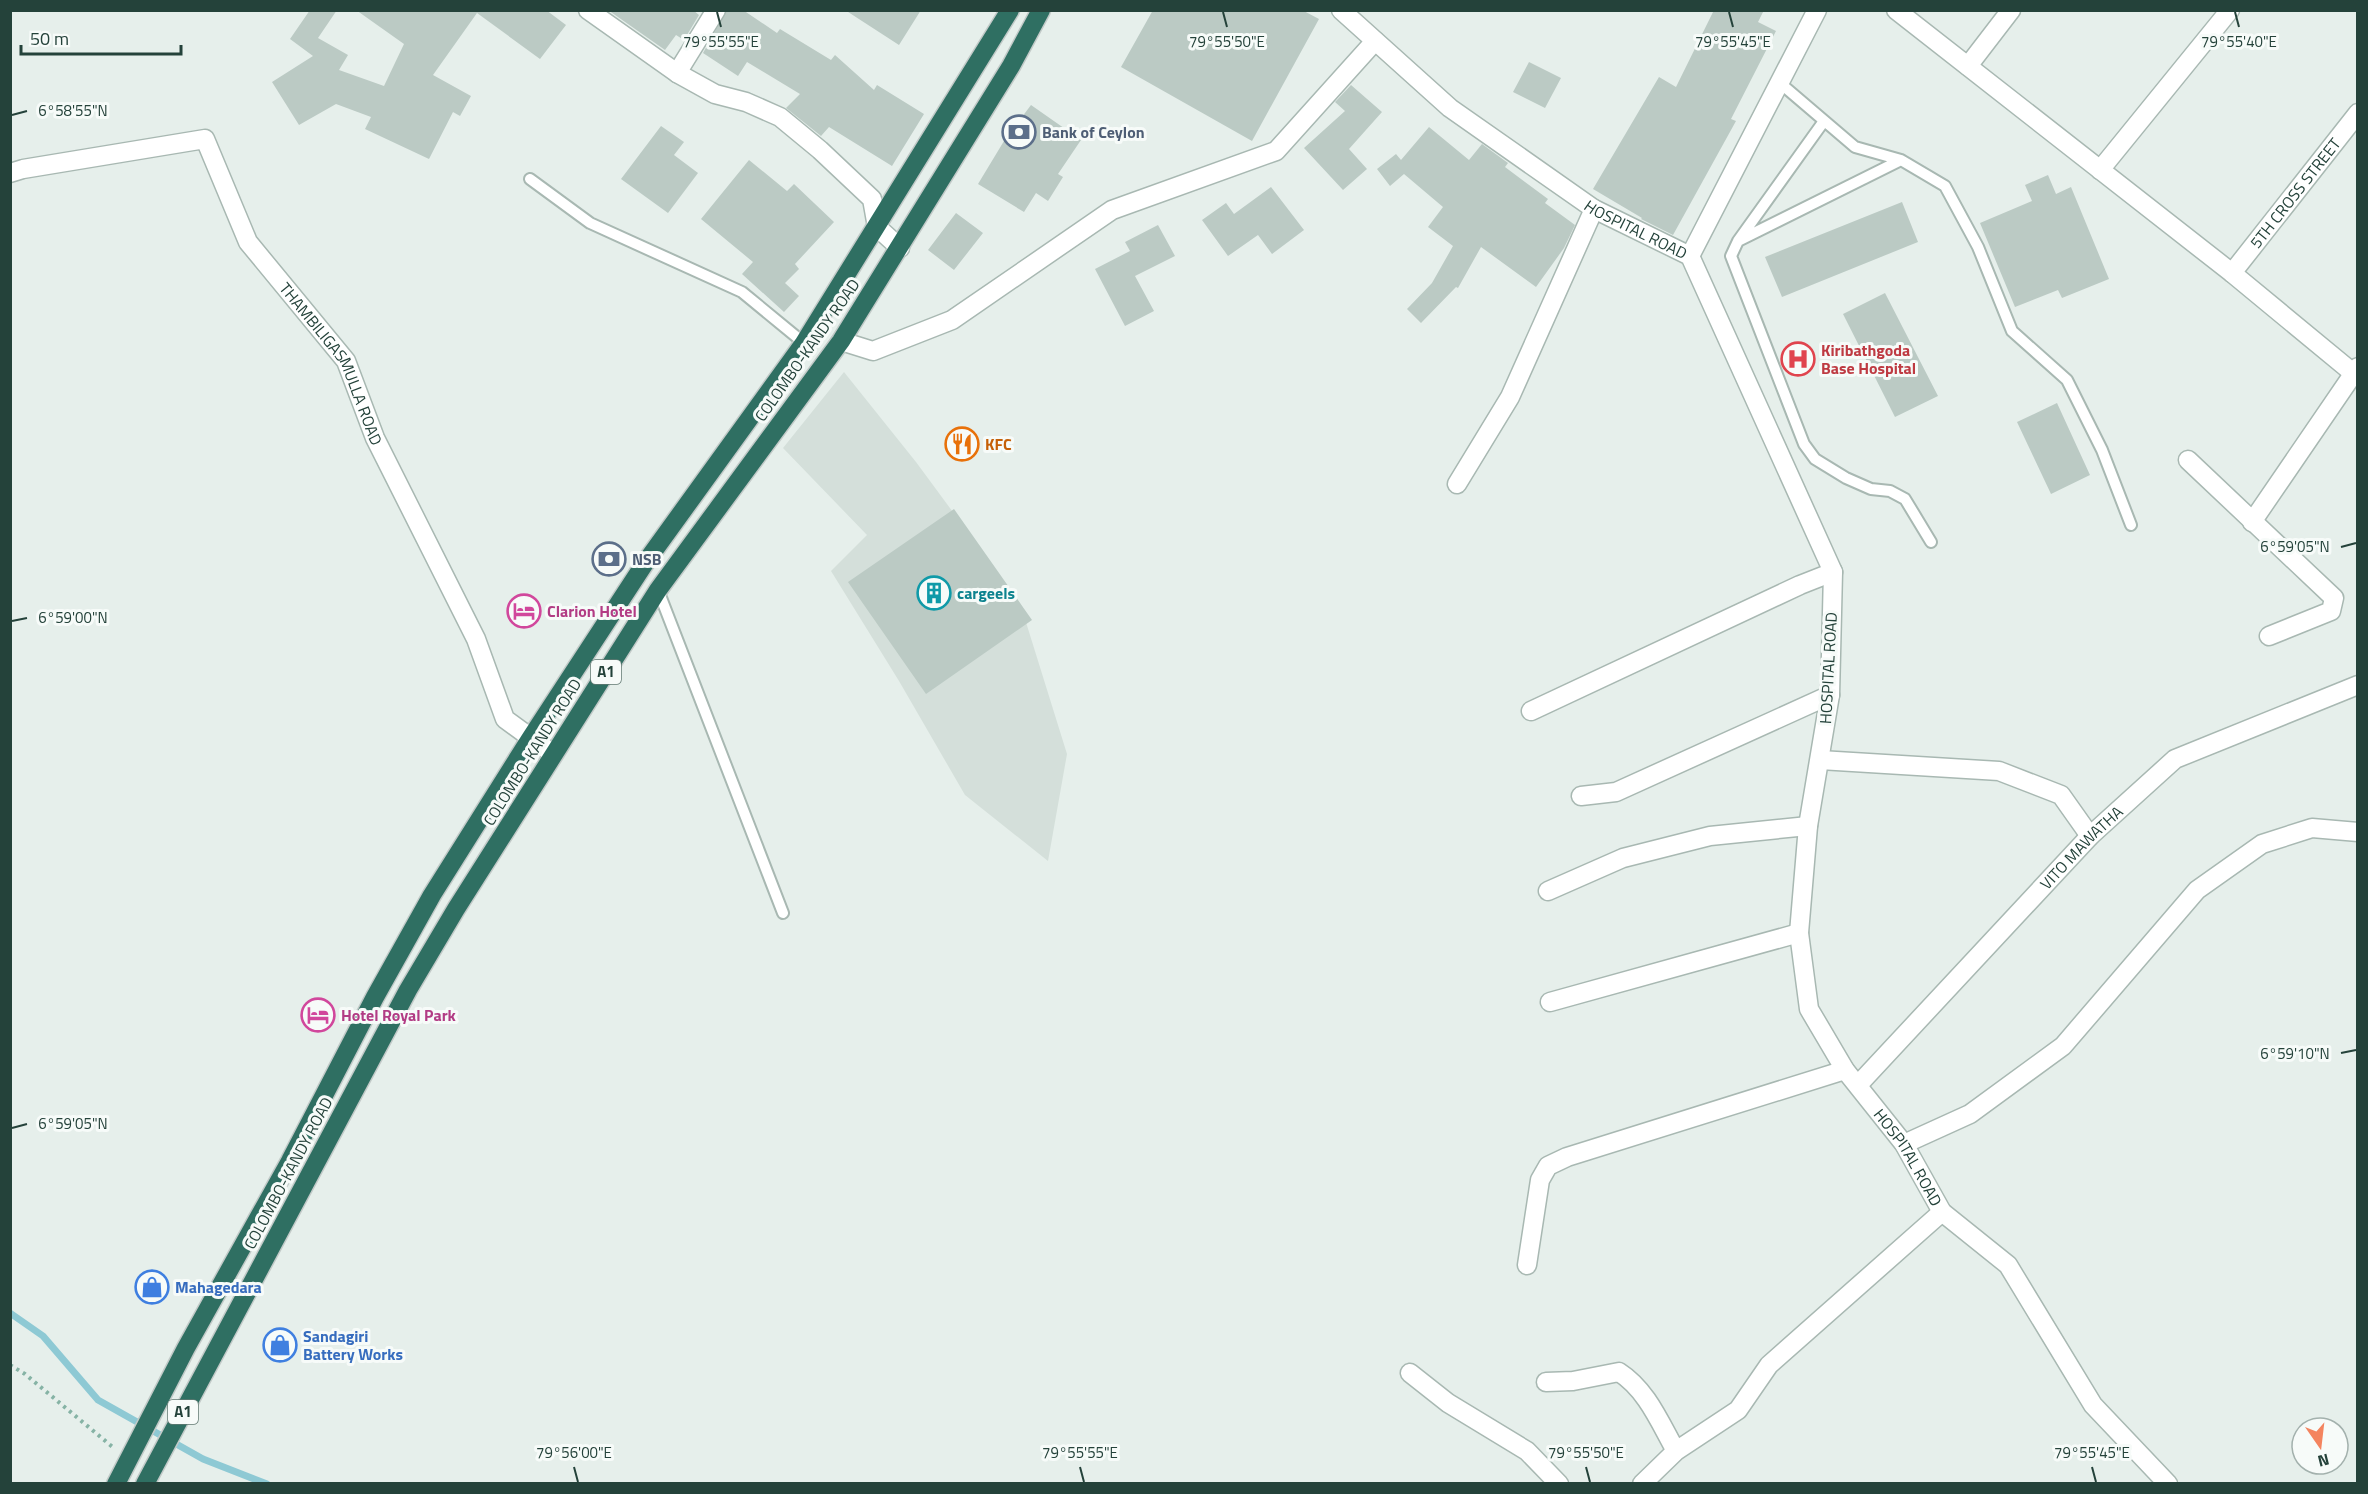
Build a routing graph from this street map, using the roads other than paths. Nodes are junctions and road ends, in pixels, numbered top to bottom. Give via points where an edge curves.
1 (588, 10) edge
2 (716, 10) edge
3 (1010, 10) edge
4 (1041, 10) edge
5 (1341, 10) edge
6 (1817, 10) edge
7 (1896, 10) edge
8 (2011, 10) edge
9 (2230, 10) edge
10 (1375, 41) junction
11 (1968, 66) junction
12 (677, 73) junction
13 (1779, 83) junction
14 (2358, 113) edge
15 (1824, 121) junction
16 (1901, 160) junction
17 (2100, 170) junction
18 (10, 173) edge
19 (530, 179) dead end
20 (1594, 209) junction
21 (877, 227) junction
22 (1738, 241) junction
23 (900, 248) junction
24 (1690, 256) junction
25 (2232, 273) junction
26 (841, 341) junction
27 (804, 343) junction
28 (2356, 372) edge
29 (2188, 460) dead end
30 (1457, 483) dead end
31 (2252, 522) junction
32 (2131, 525) dead end
33 (1931, 542) dead end
34 (1833, 572) junction
35 (658, 590) junction
36 (2269, 636) dead end
37 (2358, 685) edge
38 (1830, 695) junction
39 (1531, 711) dead end
40 (530, 739) junction
41 (554, 754) junction
42 (1820, 760) junction
43 (1581, 796) dead end
44 (1808, 826) junction
45 (2090, 836) junction
46 (2357, 836) edge
47 (1548, 891) dead end
48 (783, 914) dead end
49 (1799, 933) junction
50 (1550, 1002) dead end
51 (1845, 1070) junction
52 (1858, 1085) junction
53 (1904, 1144) junction
54 (1941, 1212) junction
55 (1527, 1265) dead end
56 (1410, 1372) dead end
57 (1546, 1382) dead end
58 (1676, 1451) junction
59 (116, 1484) edge
60 (145, 1484) edge
61 (1559, 1484) edge
62 (1642, 1484) edge
63 (2168, 1484) edge

1 - 12 street
2 - 12 street
3 - 21 highway, COLOMBO-KANDY ROAD / A1
4 - 23 highway, COLOMBO-KANDY ROAD / A1
5 - 10 street, HOSPITAL ROAD
6 - 13 street
7 - 11 street
8 - 11 street
9 - 17 street
10 - 20 street, HOSPITAL ROAD via 1450,108
10 - 26 street via 1276,151 1112,210 952,320 873,351
11 - 17 street
12 - 21 street via 715,94 780,117 872,200
13 - 15 lane
13 - 24 street
14 - 25 street, 5TH CROSS STREET
15 - 16 lane via 1855,147
15 - 22 lane
16 - 22 lane
16 - 32 lane via 1945,186 1978,248 2012,331 2067,380 2102,450
17 - 25 street
18 - 40 street, THAMBILIGASMULLA ROAD via 205,139 248,242 346,361 375,438 476,639 500,710 505,720
19 - 27 lane via 590,223 742,292
20 - 24 street, HOSPITAL ROAD
20 - 30 street via 1510,397
21 - 23 street
21 - 27 highway, COLOMBO-KANDY ROAD / A1
22 - 33 lane via 1731,256 1735,270 1804,444 1815,459 1846,478 1905,499
23 - 26 highway, COLOMBO-KANDY ROAD / A1
24 - 34 street, HOSPITAL ROAD
25 - 28 street
26 - 35 highway, COLOMBO-KANDY ROAD / A1
27 - 40 highway, COLOMBO-KANDY ROAD / A1 via 645,563
28 - 31 street
29 - 31 street
31 - 36 street via 2334,598 2331,611
34 - 38 street, HOSPITAL ROAD
34 - 39 street
35 - 41 highway, COLOMBO-KANDY ROAD / A1
35 - 48 lane
37 - 45 street, VITO MAWATHA via 2175,759
38 - 42 street, HOSPITAL ROAD
38 - 43 street via 1616,792
40 - 41 street, THAMBILIGASMULLA ROAD
40 - 59 highway, COLOMBO-KANDY ROAD / A1 via 426,905
41 - 60 highway, COLOMBO-KANDY ROAD / A1 via 408,990
42 - 44 street, HOSPITAL ROAD
42 - 45 street via 1999,771 2061,795
44 - 47 street via 1699,839 1623,858
44 - 49 street, HOSPITAL ROAD
45 - 52 street, VITO MAWATHA
46 - 53 street via 2312,828 2262,844 2197,890 2063,1046 1970,1114
49 - 50 street
49 - 51 street, HOSPITAL ROAD via 1809,1009
51 - 52 street, HOSPITAL ROAD
51 - 55 street via 1548,1166 1540,1180
52 - 53 street, HOSPITAL ROAD
53 - 54 street, HOSPITAL ROAD
54 - 58 street via 1769,1365 1738,1410
54 - 63 street, HOSPITAL ROAD via 2008,1265 2093,1405
56 - 61 street via 1448,1403 1527,1451
57 - 58 street via 1619,1372 1631,1380 1649,1403
58 - 62 street

